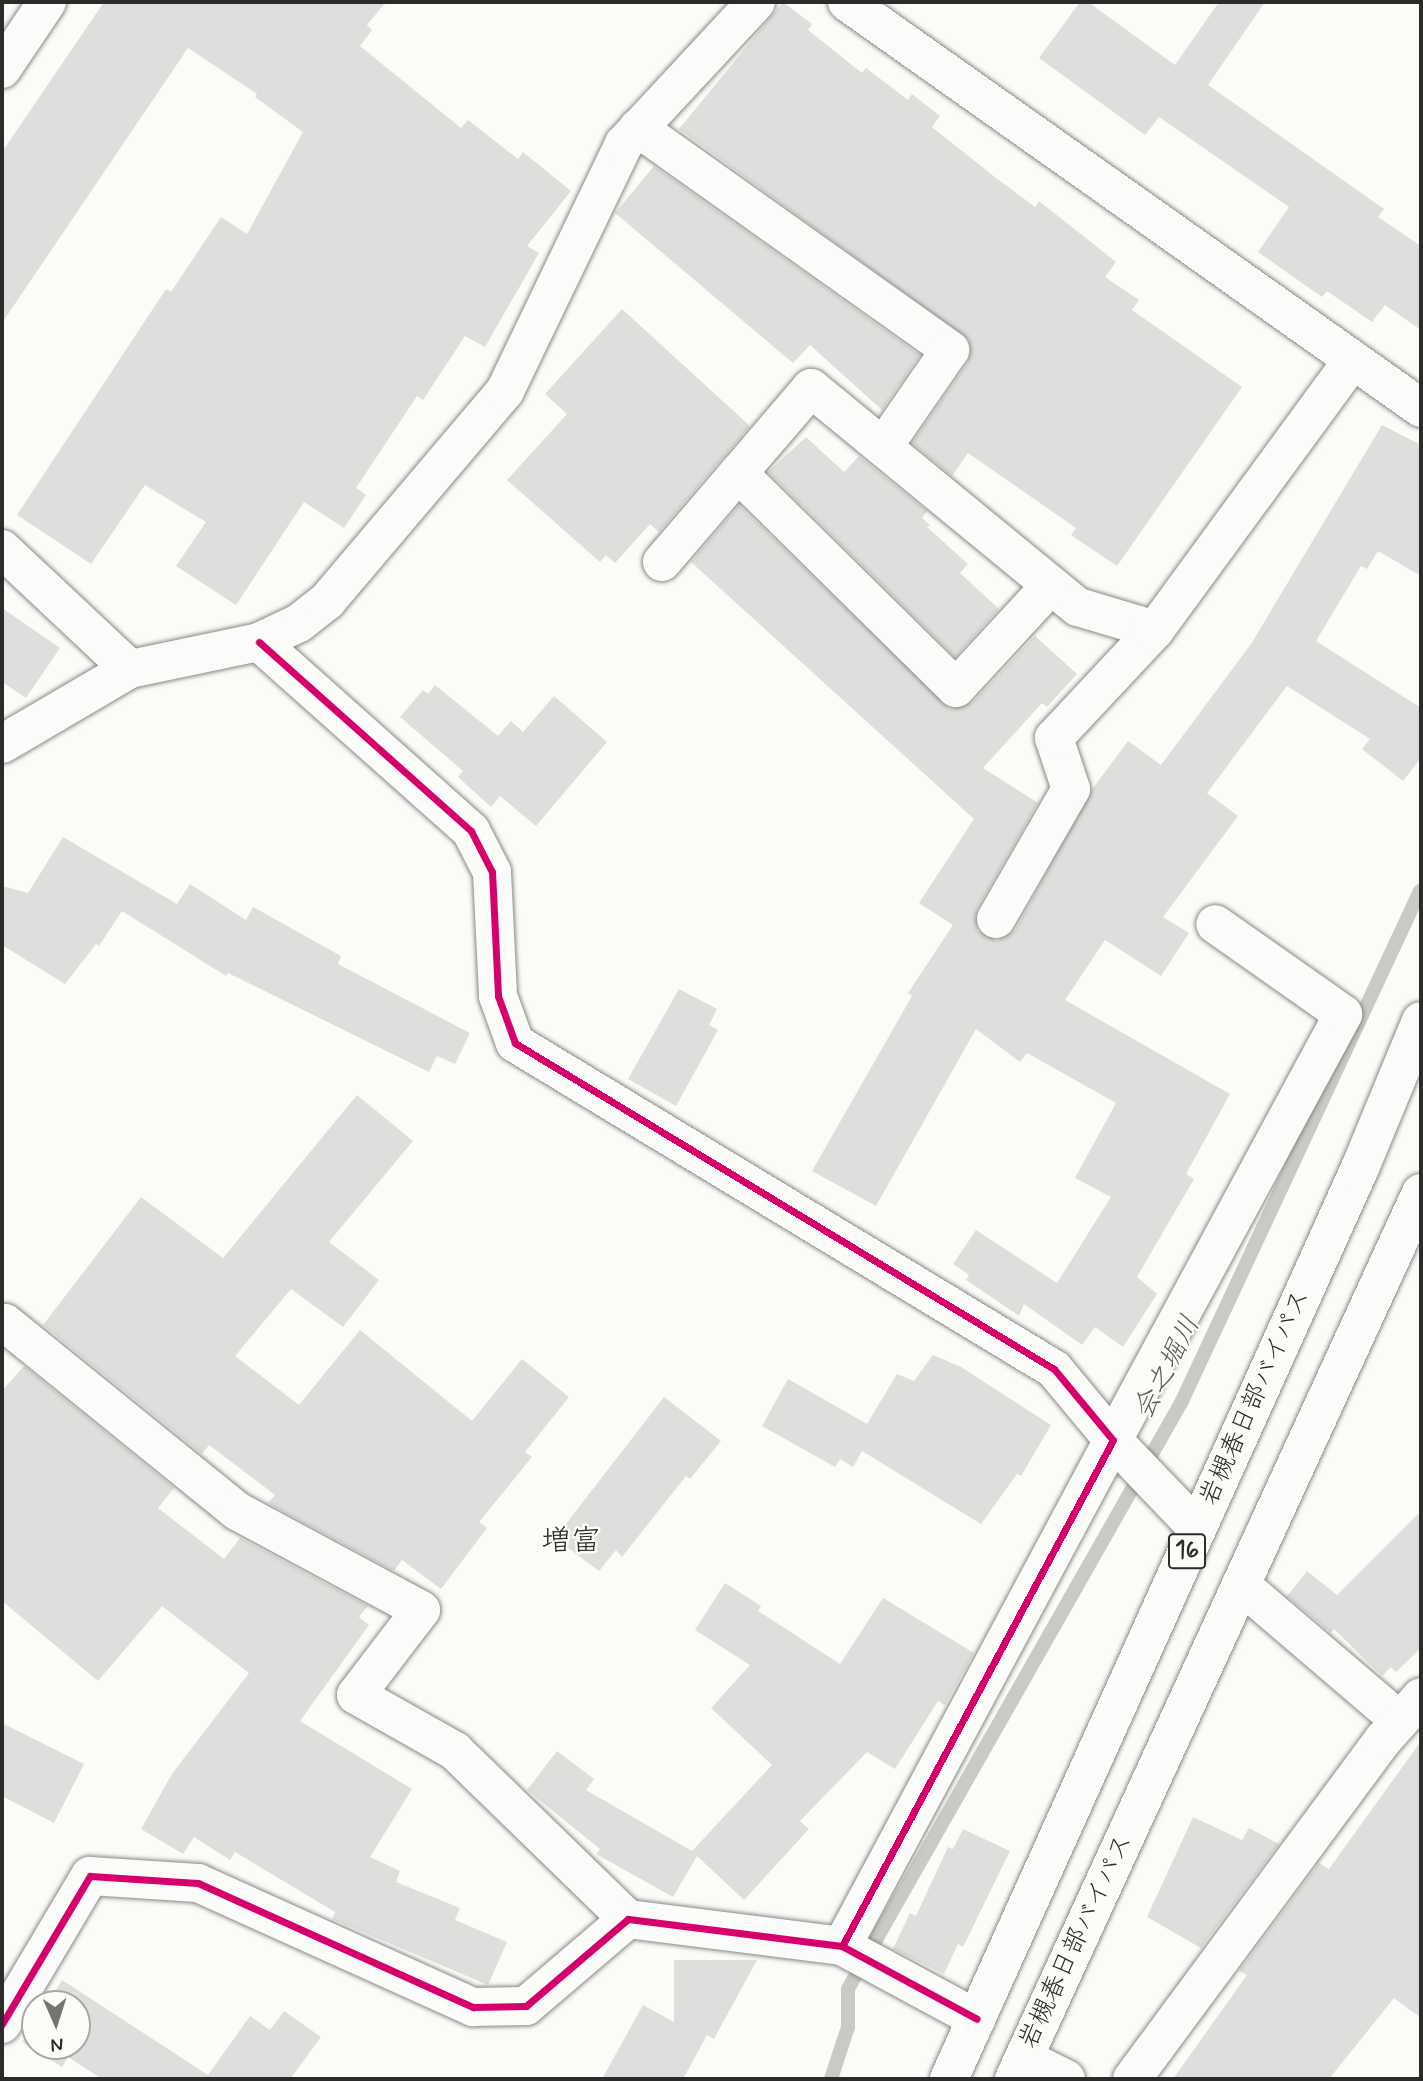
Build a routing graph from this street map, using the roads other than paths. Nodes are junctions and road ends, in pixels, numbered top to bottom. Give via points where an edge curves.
1 (47, 2) edge
2 (755, 2) edge
3 (847, 2) edge
4 (2, 68) edge
5 (638, 128) junction
6 (1352, 361) junction
7 (1421, 408) edge
8 (883, 447) junction
9 (738, 473) junction
10 (2, 549) edge
11 (662, 562) dead end
12 (1051, 585) junction
13 (1155, 630) junction
14 (259, 642) junction
15 (130, 669) junction
16 (2, 744) edge
17 (996, 919) dead end
18 (1215, 924) dead end
19 (1421, 1021) edge
20 (1421, 1194) edge
21 (2, 1326) edge
22 (1113, 1440) junction
23 (1197, 1528) junction
24 (1241, 1585) junction
25 (1411, 1709) edge
26 (628, 1919) junction
27 (843, 1947) junction
28 (977, 2019) junction
29 (2, 2024) edge
30 (1019, 2069) edge
31 (949, 2079) edge
32 (1066, 2079) edge
33 (1132, 2079) edge

1 - 4 main road
2 - 5 main road
3 - 6 main road
5 - 8 main road via 950,350
5 - 14 main road via 624,144 505,391 327,601 299,623
6 - 7 main road
6 - 13 main road
8 - 9 main road via 811,388
8 - 12 main road
9 - 11 main road
9 - 12 main road via 956,688
10 - 15 main road
12 - 13 main road via 1077,607
13 - 17 main road via 1054,738 1071,789
14 - 15 main road
14 - 22 main road via 471,831 492,872 498,996 515,1043 1054,1369
15 - 16 main road
18 - 22 main road via 1343,1014
19 - 23 main road, 岩槻春日部バイパス / 16
20 - 24 main road, 岩槻春日部バイパス / 16
21 - 26 main road via 5,1323 237,1511 421,1610 356,1695 455,1751
22 - 23 main road
22 - 27 main road
23 - 28 main road, 岩槻春日部バイパス / 16
24 - 25 main road
24 - 30 main road, 岩槻春日部バイパス / 16
25 - 33 main road
26 - 27 main road
26 - 29 main road via 526,2006 473,2007 198,1883 90,1876
27 - 28 main road
28 - 31 main road, 岩槻春日部バイパス / 16
30 - 32 main road

